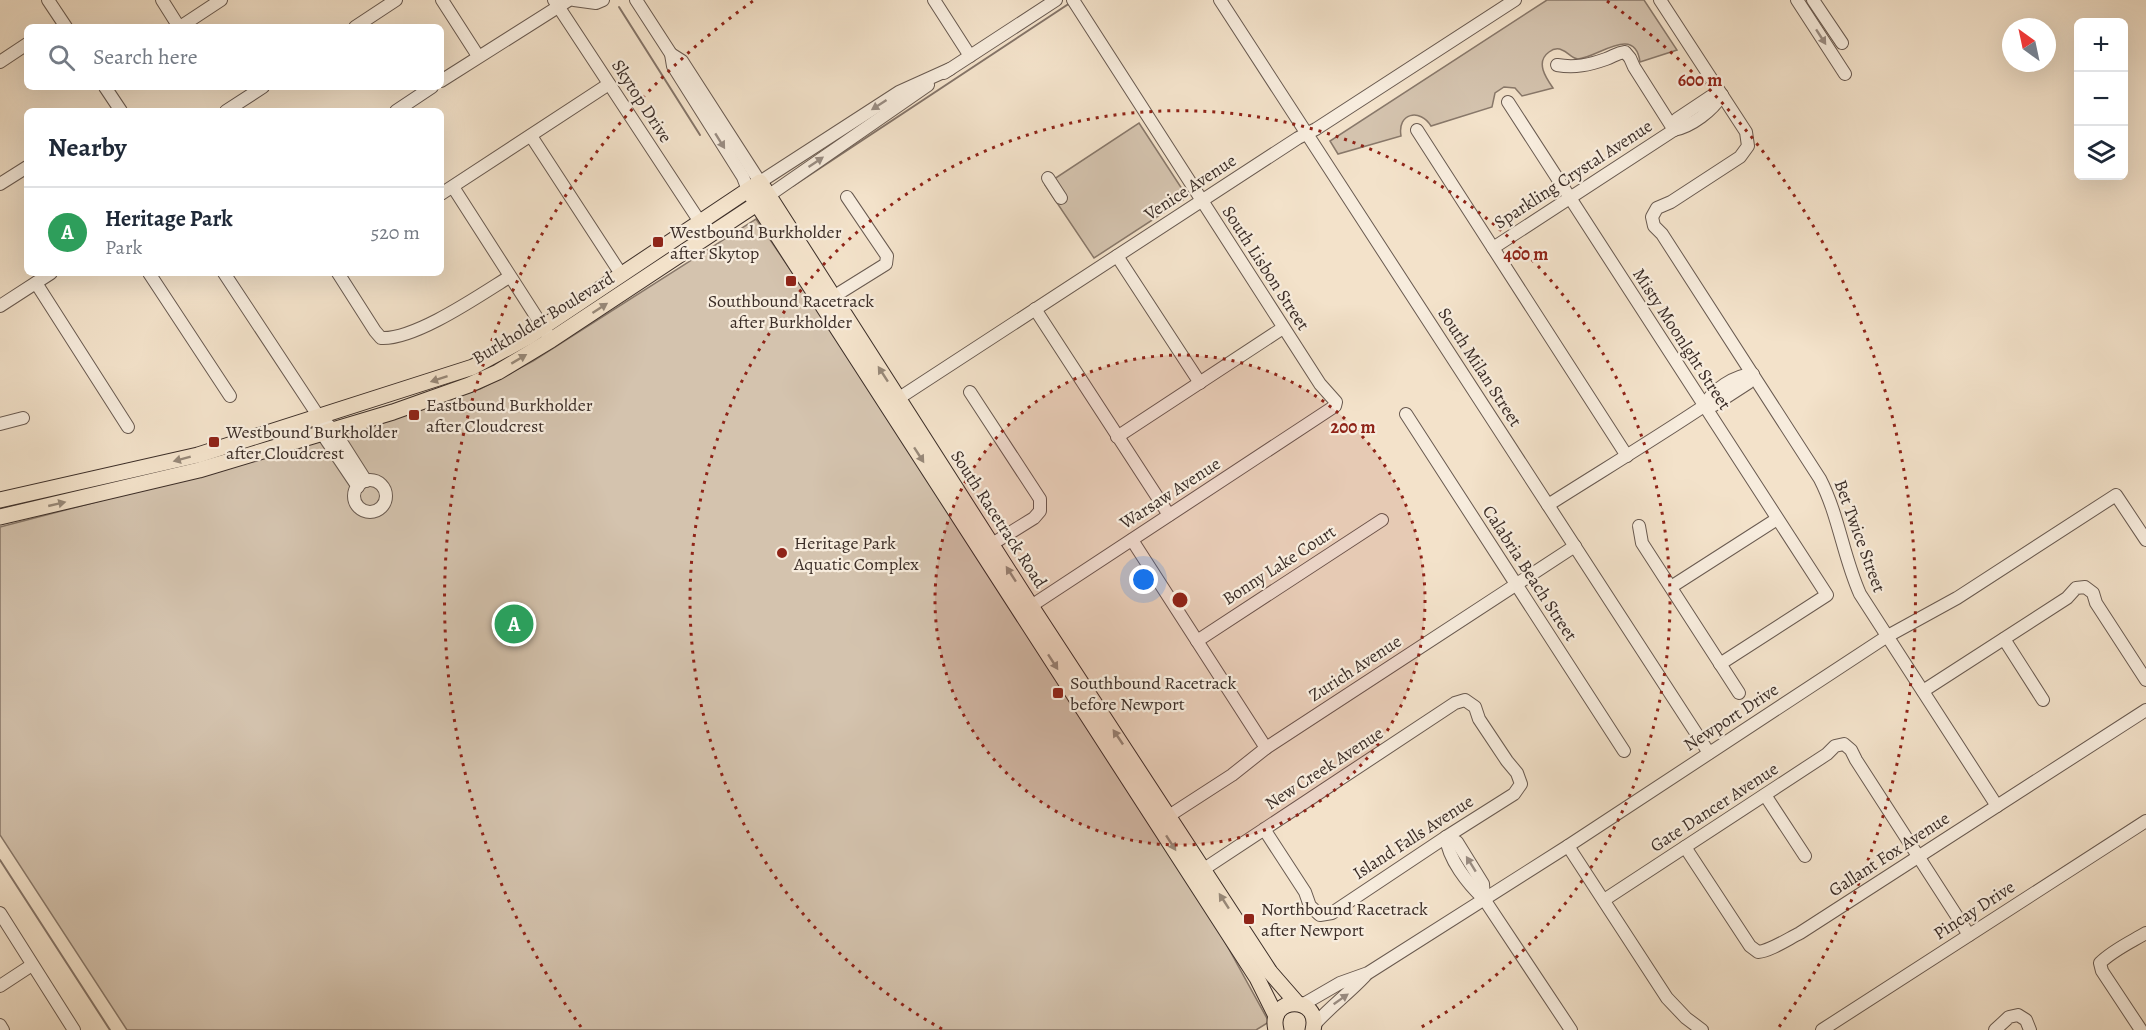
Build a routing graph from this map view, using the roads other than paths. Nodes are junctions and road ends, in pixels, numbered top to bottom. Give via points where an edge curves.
1 (162, 0) edge
2 (221, 0) edge
3 (396, 0) edge
4 (442, 0) edge
5 (569, 0) edge
6 (574, 0) edge
7 (603, 0) edge
8 (636, 0) edge
9 (934, 0) edge
10 (1056, 0) edge
11 (1073, 0) edge
12 (1220, 0) edge
13 (1660, 0) edge
14 (1797, 0) edge
15 (1813, 0) edge
16 (50, 1) edge
17 (1512, 1) edge
18 (556, 3) edge
19 (64, 24) edge
20 (178, 24) edge
21 (185, 24) edge
22 (360, 24) edge
23 (1842, 43) dead end
24 (24, 46) edge
25 (478, 56) junction
26 (970, 56) junction
27 (0, 62) edge
28 (1557, 65) dead end
29 (950, 69) junction
30 (1845, 74) dead end
31 (444, 79) edge
32 (609, 84) junction
33 (107, 90) edge
34 (259, 90) edge
35 (428, 90) edge
36 (1722, 95) junction
37 (1508, 102) dead end
38 (119, 108) edge
39 (233, 108) edge
40 (400, 108) edge
41 (1416, 130) dead end
42 (1674, 130) junction
43 (1307, 134) junction
44 (531, 136) junction
45 (24, 169) edge
46 (1048, 178) dead end
47 (0, 184) edge
48 (754, 186) junction
49 (453, 187) junction
50 (444, 192) edge
51 (847, 197) dead end
52 (1061, 198) dead end
53 (1570, 198) junction
54 (762, 200) junction
55 (1201, 201) junction
56 (700, 222) junction
57 (1493, 249) junction
58 (1117, 256) junction
59 (621, 274) junction
60 (46, 276) edge
61 (151, 276) edge
62 (226, 276) edge
63 (340, 276) edge
64 (509, 277) junction
65 (36, 283) junction
66 (832, 297) junction
67 (0, 306) edge
68 (1035, 309) junction
69 (1283, 328) junction
70 (547, 333) junction
71 (1753, 374) junction
72 (1200, 383) junction
73 (970, 392) dead end
74 (230, 396) dead end
75 (892, 402) junction
76 (1336, 402) joint
77 (1704, 406) junction
78 (1406, 414) dead end
79 (319, 417) junction
80 (23, 418) dead end
81 (0, 424) edge
82 (128, 427) dead end
83 (327, 431) junction
84 (1118, 437) junction
85 (1627, 456) junction
86 (362, 484) dead end
87 (0, 500) edge
88 (1548, 505) junction
89 (1169, 515) junction
90 (0, 517) edge
91 (1777, 519) junction
92 (1382, 520) dead end
93 (1639, 526) dead end
94 (1132, 540) junction
95 (2146, 540) edge
96 (992, 544) junction
97 (1575, 546) junction
98 (1516, 584) junction
99 (1671, 587) junction
100 (1026, 609) junction
101 (1886, 637) junction
102 (2004, 639) junction
103 (1197, 640) junction
104 (1720, 664) junction
105 (2146, 680) edge
106 (1923, 691) junction
107 (1739, 693) dead end
108 (2043, 700) dead end
109 (2146, 710) edge
110 (1266, 748) junction
111 (1624, 751) dead end
112 (1709, 753) junction
113 (1521, 784) joint
114 (1765, 795) junction
115 (1997, 806) junction
116 (1164, 819) junction
117 (2146, 821) edge
118 (1264, 829) junction
119 (1446, 837) junction
120 (1568, 846) junction
121 (1685, 847) junction
122 (1805, 856) dead end
123 (1918, 857) junction
124 (1204, 869) junction
125 (1484, 899) junction
126 (1604, 900) junction
127 (0, 913) edge
128 (2146, 933) edge
129 (1969, 935) junction
130 (32, 965) junction
131 (1368, 973) junction
132 (0, 986) edge
133 (1299, 1004) junction
134 (0, 1025) edge
135 (1274, 1025) edge
136 (1314, 1028) edge
137 (3, 1030) edge
138 (74, 1030) edge
139 (1570, 1030) edge
140 (1702, 1030) edge
141 (1822, 1030) edge
142 (1995, 1030) edge
143 (2030, 1030) edge
144 (2140, 1030) edge

1 - 20 street
2 - 21 street
3 - 22 street
4 - 25 street
5 - 18 street
6 - 7 street
8 - 48 street, South Racetrack Road via 671,54 682,60
9 - 26 street
10 - 26 street, Burkholder Boulevard
11 - 55 street, South Lisbon Street
12 - 43 street, South Milan Street
13 - 36 street
14 -> 30 street
15 - 23 street
16 - 19 street
17 - 43 street, Venice Avenue
18 - 25 street
18 - 32 street, Skytop Drive
24 - 27 street
25 - 31 street
26 - 29 street, Burkholder Boulevard
28 - 42 street via 1575,68 1625,52
29 -> 48 street, Burkholder Boulevard via 899,92
54 -> 29 street, Burkholder Boulevard
32 - 44 street
32 - 56 street, Skytop Drive
33 - 38 street
34 - 39 street
35 - 40 street
36 - 42 street, Sparkling Crystal Avenue via 1710,97 1677,119
36 - 71 street, Bet Twice Street via 1746,132 1748,146 1740,157 1657,208 1652,217 1654,226
37 - 53 street, Misty Moonlght Street
41 - 57 street
42 - 53 street, Sparkling Crystal Avenue
43 - 55 street, Venice Avenue
43 - 88 street, South Milan Street
44 - 49 street
44 - 59 street
45 - 47 street
46 - 52 street
48 - 54 main road, South Racetrack Road
48 - 56 main road, Burkholder Boulevard
49 - 50 street
49 - 64 street
51 - 66 street via 887,256 886,264
53 - 57 street, Sparkling Crystal Avenue
53 - 77 street, Misty Moonlght Street
54 - 66 main road, South Racetrack Road
70 -> 54 main road, Burkholder Boulevard
54 - 75 main road, South Racetrack Road
55 - 58 street, Venice Avenue
55 - 69 street, South Lisbon Street
56 - 59 main road, Burkholder Boulevard
57 - 85 street
58 - 68 street, Venice Avenue
58 - 72 street
59 - 70 main road, Burkholder Boulevard
60 - 65 street
61 - 74 street
62 - 79 street
63 - 64 street via 381,338 418,328 453,312
64 - 70 street
65 - 67 street
65 - 82 street
75 -> 66 main road, South Racetrack Road
68 - 75 street, Venice Avenue
68 - 84 street
69 - 72 street
69 - 76 street, South Lisbon Street
70 -> 79 main road, Burkholder Boulevard via 472,367
83 -> 70 main road, Burkholder Boulevard via 469,385 498,372
71 - 77 street via 1748,383 1714,405
71 - 101 street, Bet Twice Street via 1824,486 1853,579
72 - 84 street
73 - 96 street via 1041,499 1040,512 1034,518
75 - 96 main road, South Racetrack Road
75 -> 100 main road, South Racetrack Road
76 - 89 street, Warsaw Avenue
77 - 85 street
77 - 91 street, Misty Moonlght Street
78 - 98 street, Calabria Beach Street
79 - 83 street
79 -> 87 main road, Burkholder Boulevard via 166,463
80 - 81 street
83 - 86 street
90 -> 83 main road, Burkholder Boulevard via 168,479
84 - 89 street
85 - 88 street
88 - 97 street, South Milan Street
89 - 94 street, Warsaw Avenue
91 - 99 street
91 - 104 street, Misty Moonlght Street via 1827,595
92 - 103 street, Bonny Lake Court
93 - 99 street via 1642,543
94 - 100 street, Warsaw Avenue
94 - 103 street
95 - 101 street, Newport Drive via 2116,495 1957,598
100 -> 96 main road, South Racetrack Road
97 - 98 street, Zurich Avenue
97 - 112 street, South Milan Street
98 - 110 street, Zurich Avenue
98 - 111 street, Calabria Beach Street
99 - 104 street
100 - 116 main road, South Racetrack Road
101 - 106 street, Bet Twice Street
101 - 112 street, Newport Drive
102 - 105 street via 2076,588 2085,587 2093,592 2096,603
102 - 106 street
102 - 108 street
103 - 110 street
104 - 107 street
106 - 115 street, Bet Twice Street
109 - 115 street, Gallant Fox Avenue
110 - 116 street, Zurich Avenue
112 - 120 street, Newport Drive
113 - 118 street, New Creek Avenue via 1475,707 1465,700
113 - 119 street, Island Falls Avenue via 1514,794
114 - 121 street, Gate Dancer Avenue
114 - 122 street
114 - 123 street, Gate Dancer Avenue via 1834,746 1844,744
115 - 123 street, Gallant Fox Avenue
116 - 124 main road, South Racetrack Road
116 -> 135 main road, South Racetrack Road via 1257,978
117 - 129 street, Pincay Drive
118 - 119 street, Island Falls Avenue via 1310,906 1320,915 1332,913
118 - 124 street, New Creek Avenue
119 - 125 street via 1449,851
120 - 125 street, Newport Drive
120 - 126 street
121 - 123 street, Gallant Fox Avenue via 1750,946 1758,952 1800,933
121 - 126 street, Gate Dancer Avenue
123 - 129 street
133 -> 124 main road, South Racetrack Road via 1270,972
125 - 131 street, Newport Drive
125 - 139 street
126 - 140 street via 1667,998
127 - 130 street
128 - 144 street via 2100,963
129 - 141 street, Pincay Drive
130 - 132 street
130 - 138 street
131 - 133 street, Newport Drive
136 -> 131 street, Newport Drive via 1330,1006 1348,995
133 - 135 main road via 1284,1006
133 - 136 main road, South Racetrack Road via 1311,1012
134 - 137 street
142 - 143 street via 2009,1017 2018,1016 2026,1020

